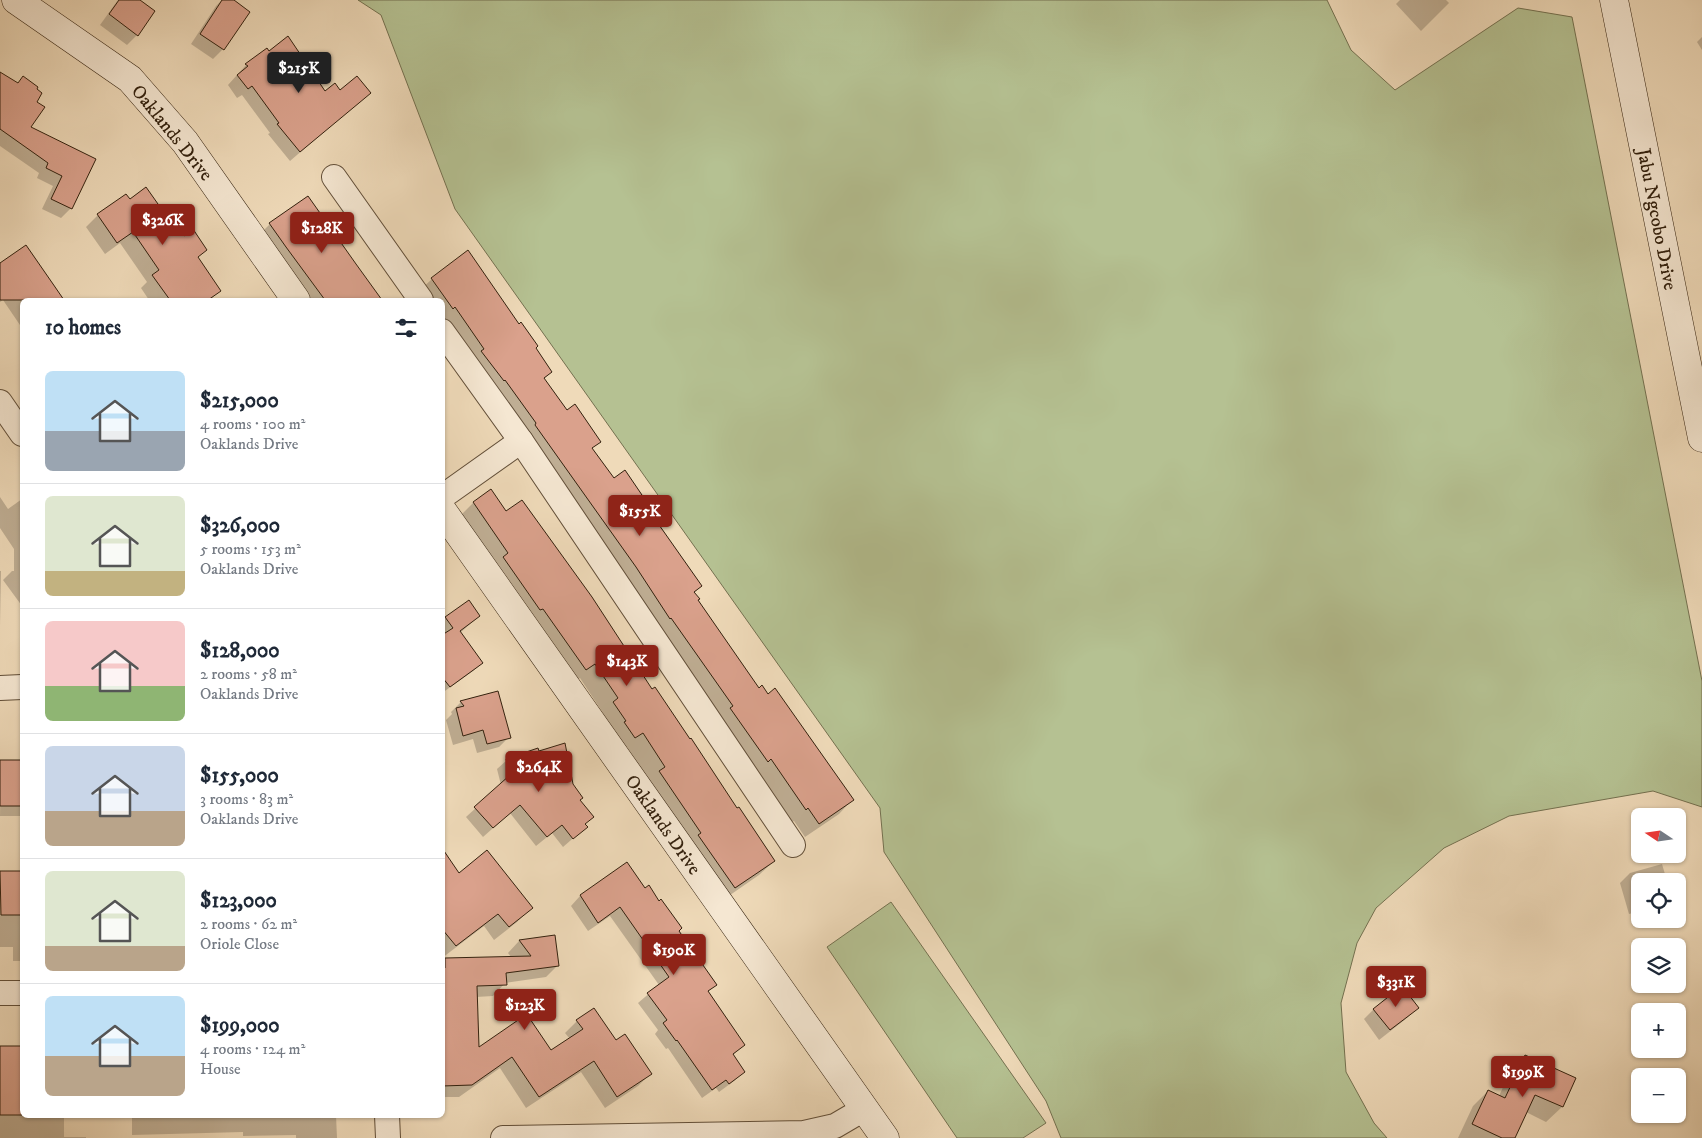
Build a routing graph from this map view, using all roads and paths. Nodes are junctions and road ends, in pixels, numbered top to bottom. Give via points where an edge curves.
1 (16, 0) edge
2 (1614, 0) edge
3 (334, 177) dead end
4 (295, 298) edge
5 (420, 298) edge
6 (445, 334) edge
7 (0, 402) edge
8 (20, 431) edge
9 (1702, 438) edge
10 (521, 441) junction
11 (445, 495) edge
12 (445, 514) edge
13 (20, 687) edge
14 (0, 688) edge
15 (793, 845) dead end
16 (0, 993) edge
17 (20, 993) edge
18 (864, 1109) junction
19 (387, 1118) edge
20 (388, 1138) edge
21 (503, 1138) edge
22 (886, 1138) edge

1 - 4 street, Oaklands Drive via 130,79 185,142
2 - 9 street, Jabu Ngcobo Drive
3 - 5 street
6 - 10 street
7 - 8 street
10 - 11 street
10 - 15 street
12 - 18 street, Oaklands Drive
13 - 14 street
16 - 17 street
18 - 21 street via 835,1126 804,1133
18 - 22 street, Oaklands Drive
19 - 20 street

